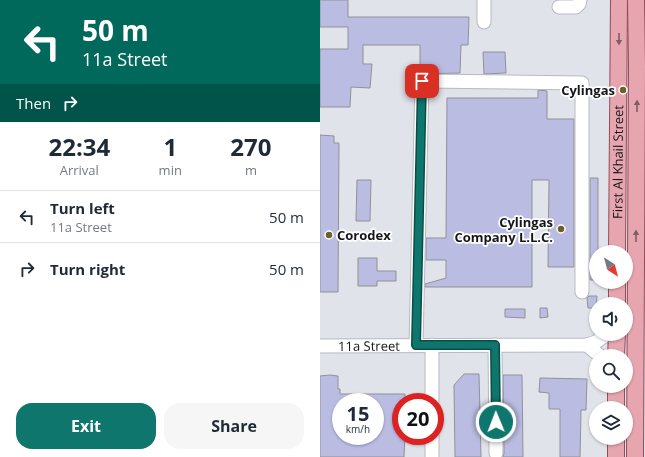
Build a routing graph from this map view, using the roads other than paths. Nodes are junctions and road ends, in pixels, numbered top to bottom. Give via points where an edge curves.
1 (484, 0) edge
2 (580, 0) edge
3 (619, 0) edge
4 (636, 0) edge
5 (559, 7) dead end
6 (484, 22) dead end
7 (640, 26) edge
8 (641, 63) edge
9 (617, 245) edge
10 (582, 292) dead end
11 (597, 341) edge
12 (416, 345) junction
13 (432, 345) junction
14 (495, 345) junction
15 (320, 346) edge
16 (587, 346) junction
17 (591, 349) edge
18 (432, 393) edge
19 (432, 445) edge
20 (616, 445) edge
21 (496, 453) dead end
22 (432, 457) edge
23 (616, 457) edge
24 (635, 457) edge

1 - 6 lane
2 - 5 lane via 576,7
3 -> 9 main road, First Al Khail Street
4 - 7 main road, First Al Khail Street
7 - 8 main road, First Al Khail Street
24 -> 8 main road, First Al Khail Street
10 - 12 lane via 582,83 422,81
11 - 16 lane
12 - 13 lane, 11a Street
12 - 15 lane, 11a Street
13 - 14 lane, 11a Street
13 - 18 lane
14 - 16 lane, 11a Street
14 - 21 lane
16 - 17 lane
19 - 22 lane
20 - 23 main road

